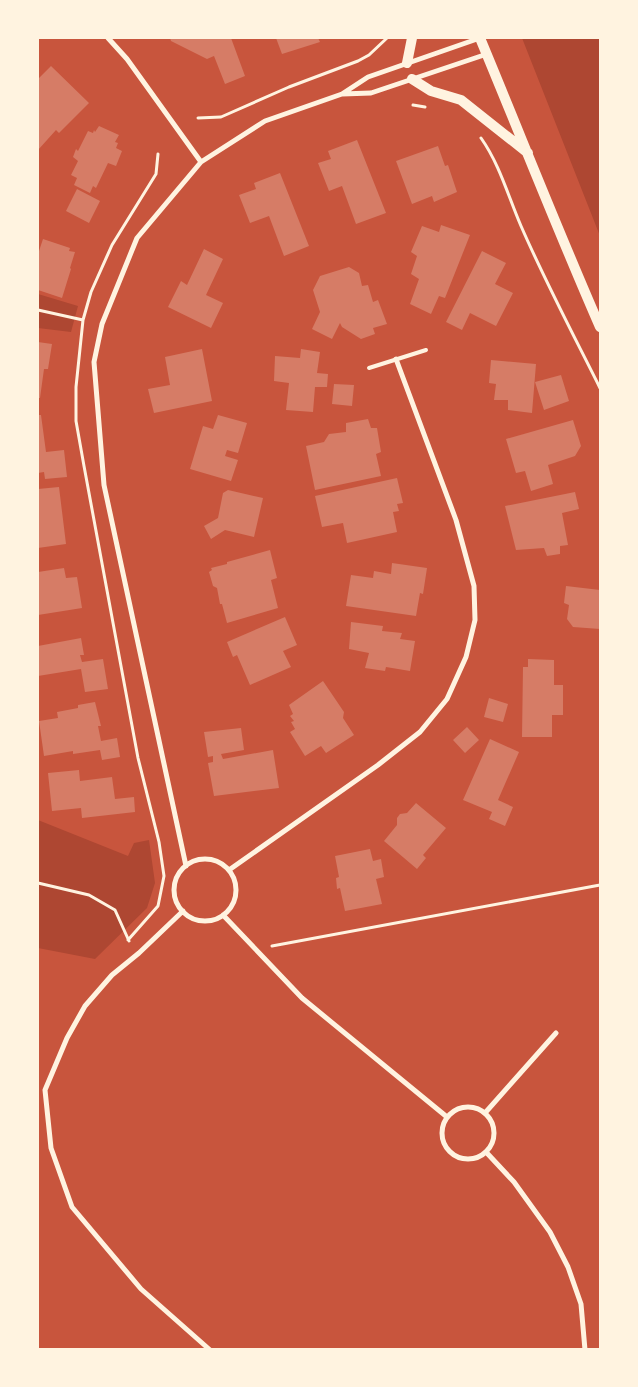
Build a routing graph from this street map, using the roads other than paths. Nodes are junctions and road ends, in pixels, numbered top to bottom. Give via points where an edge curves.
1 (108, 38) edge
2 (412, 38) edge
3 (480, 38) edge
4 (487, 54) junction
5 (407, 63) junction
6 (412, 79) junction
7 (342, 94) junction
8 (529, 154) junction
9 (201, 162) junction
10 (600, 327) edge
11 (426, 350) dead end
12 (396, 359) junction
13 (369, 368) dead end
14 (186, 866) junction
15 (229, 870) junction
16 (183, 911) junction
17 (223, 915) junction
18 (556, 1033) dead end
19 (485, 1113) junction
20 (447, 1117) junction
21 (486, 1152) junction
22 (210, 1350) edge
23 (585, 1350) edge

1 - 9 street via 127,59
2 - 5 main road
3 - 4 main road
3 - 5 street
4 - 6 street
4 - 8 main road
5 - 7 street via 368,77
6 - 7 street via 372,93
6 - 8 main road via 431,91 461,100
7 - 9 street via 265,121
8 - 10 main road
9 - 14 street via 137,238 102,324 94,362 104,485
11 - 12 lane
12 - 13 lane
12 - 15 street via 456,520 474,586 475,620 466,657 447,699 420,732 378,766
14 - 15 street via 203,859 213,860
14 - 16 street via 175,883 175,893
15 - 17 street via 234,879 235,899
16 - 17 street via 199,920
16 - 22 street via 112,975 85,1006 45,1090 51,1148 72,1207 141,1289
17 - 20 street via 302,998
18 - 19 street
19 - 20 street via 469,1107 454,1111
19 - 21 street via 494,1127 492,1144
20 - 21 street via 442,1134 448,1150 464,1159 473,1159
21 - 23 street via 514,1182 545,1225 568,1267 581,1304

